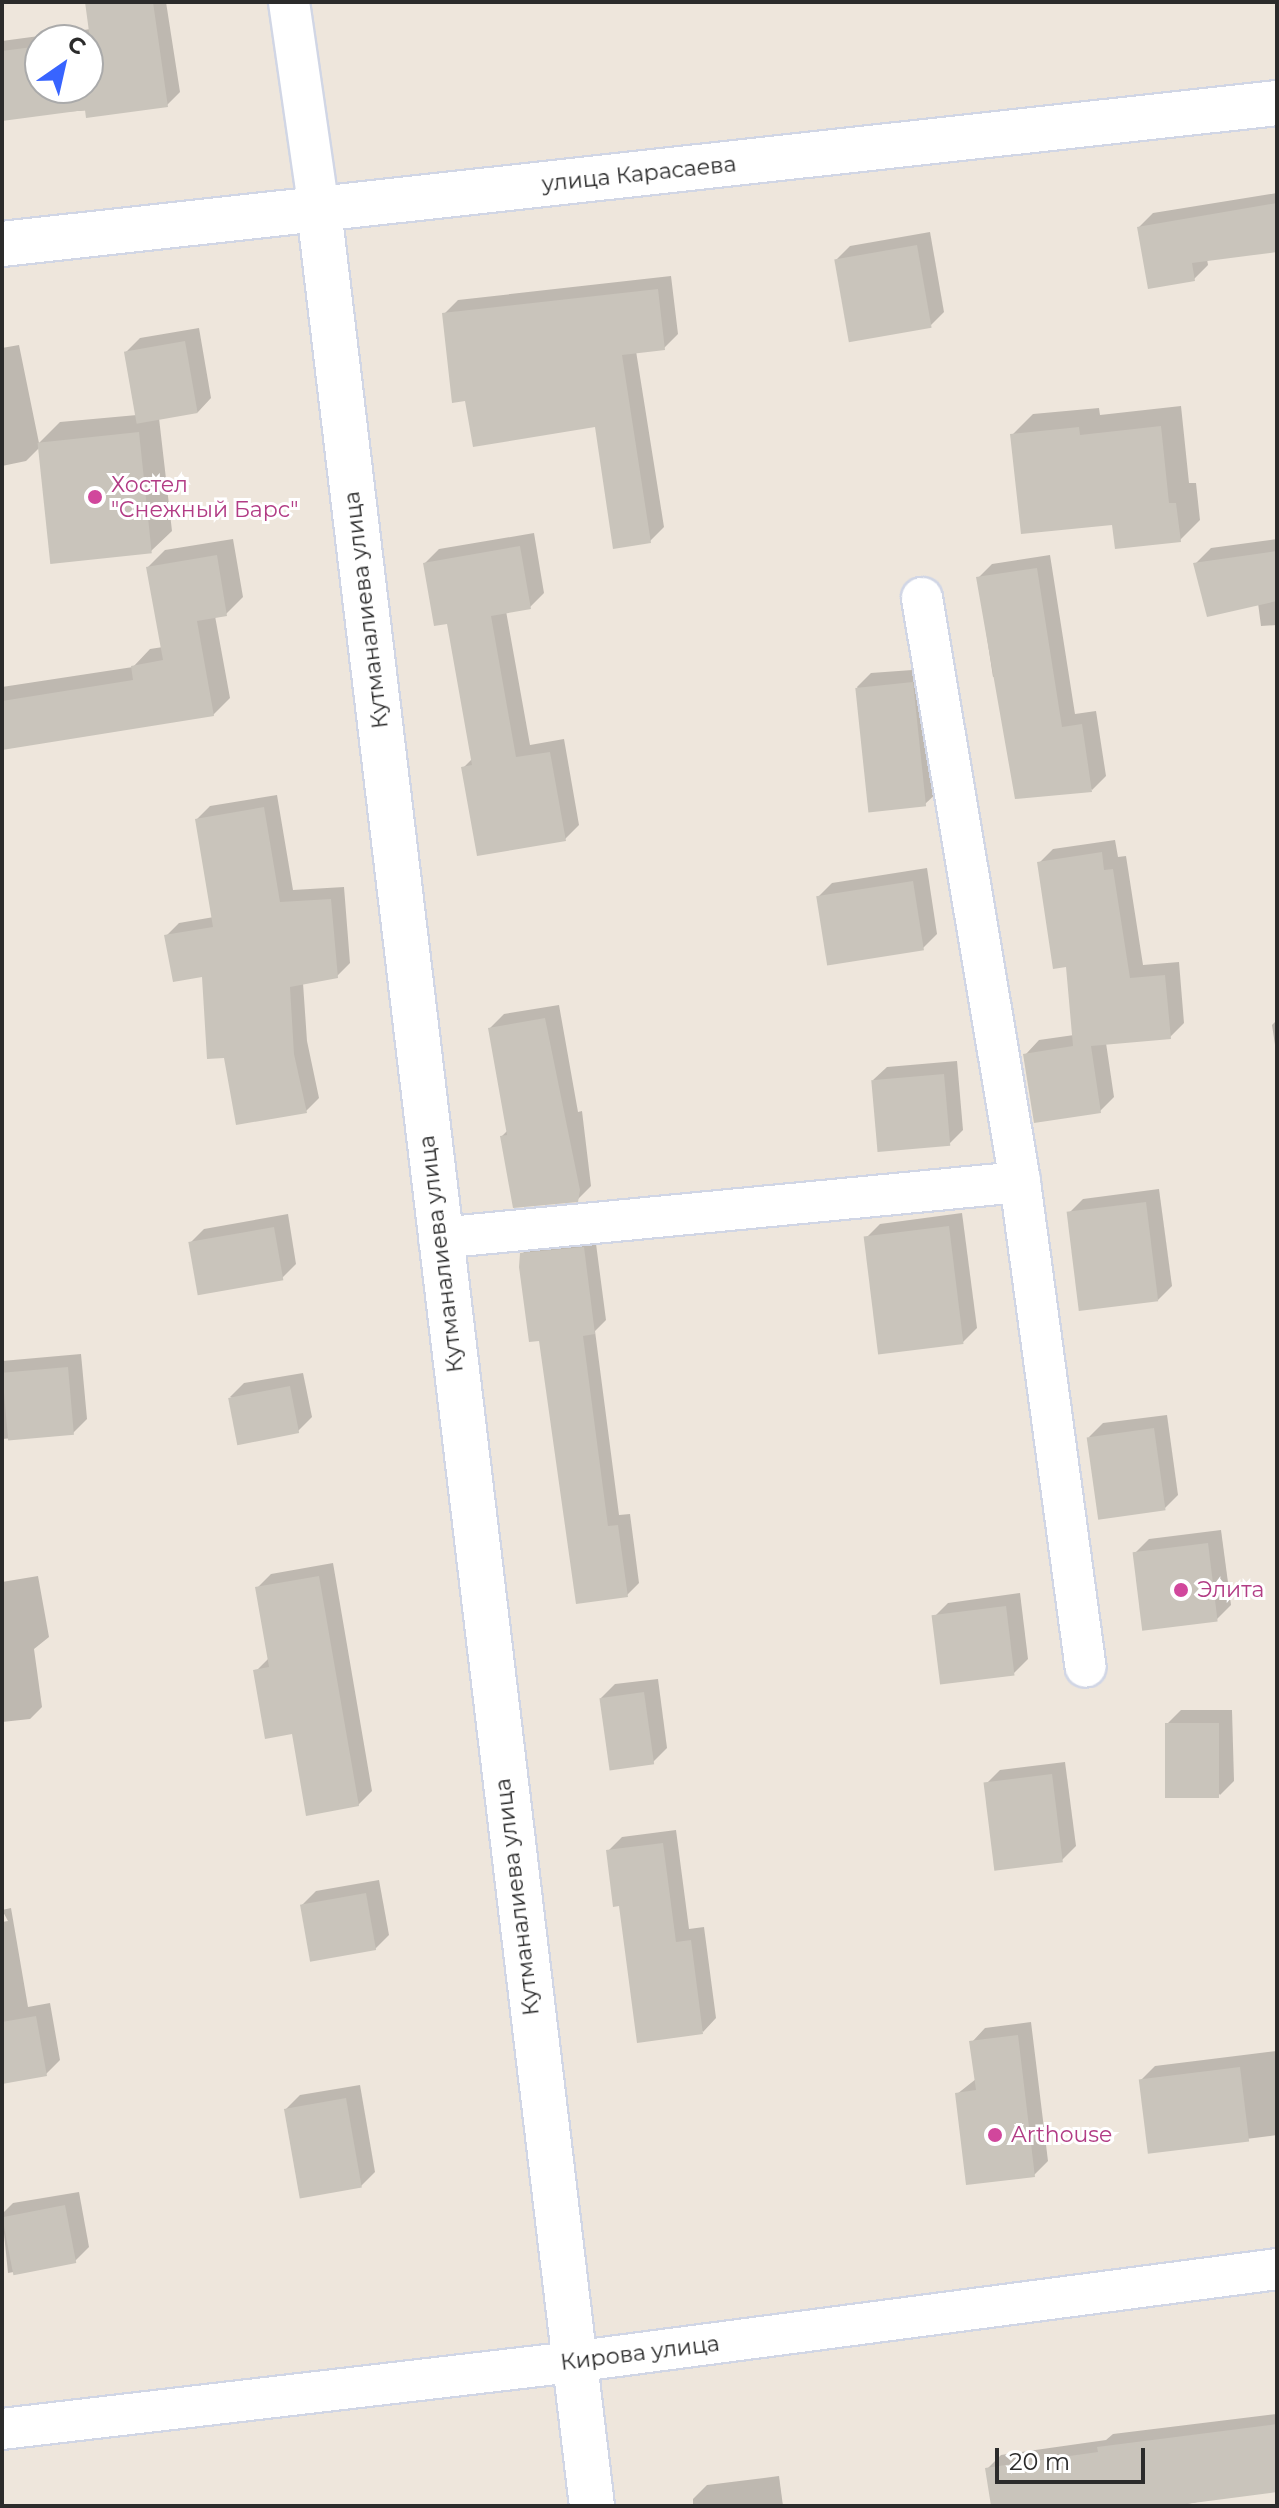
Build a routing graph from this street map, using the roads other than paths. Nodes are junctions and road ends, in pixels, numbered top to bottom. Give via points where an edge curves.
1 (289, 2) edge
2 (1277, 103) edge
3 (319, 210) junction
4 (2, 244) edge
5 (922, 598) dead end
6 (1020, 1182) junction
7 (439, 1238) junction
8 (1086, 1667) dead end
9 (1277, 2269) edge
10 (572, 2362) junction
11 (2, 2429) edge
12 (592, 2506) edge

1 - 3 street, Кутманалиева улица
2 - 3 street, улица Карасаева
3 - 4 street, улица Карасаева
3 - 7 street, Кутманалиева улица
5 - 6 street
6 - 7 street
6 - 8 street
7 - 10 street, Кутманалиева улица
9 - 10 street, Кирова улица
10 - 11 street, Кирова улица
10 - 12 street, Кутманалиева улица

